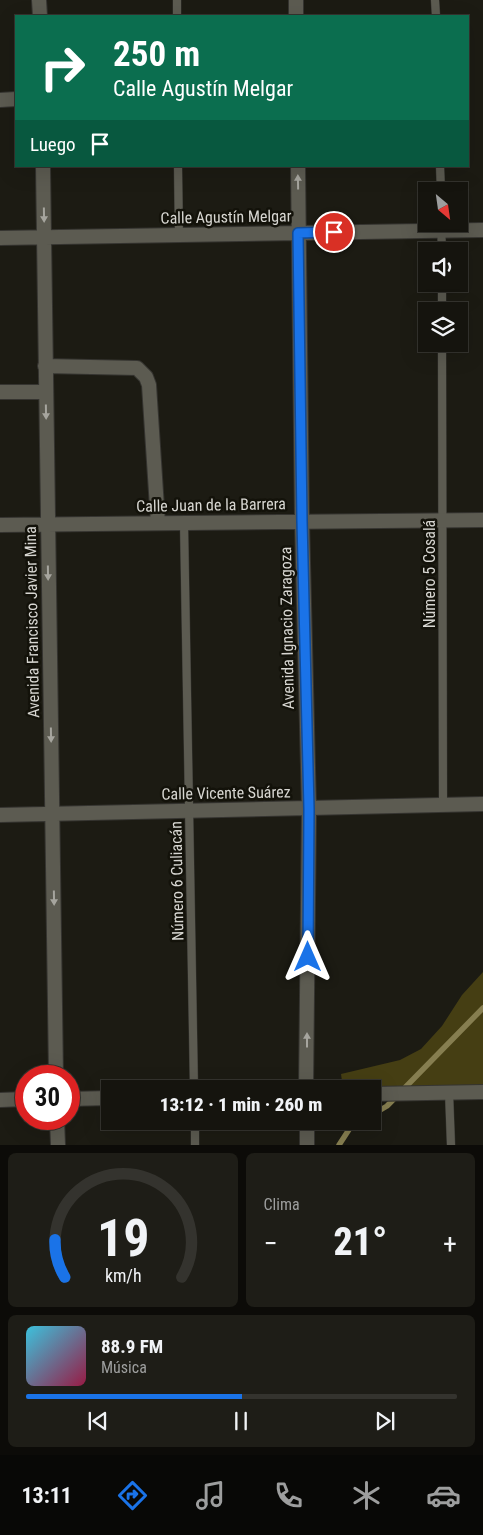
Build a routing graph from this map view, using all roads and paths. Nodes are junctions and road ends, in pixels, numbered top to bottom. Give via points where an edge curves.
1 (39, 0) edge
2 (177, 0) edge
3 (296, 0) edge
4 (436, 0) edge
5 (40, 15) edge
6 (177, 15) edge
7 (296, 15) edge
8 (436, 15) edge
9 (15, 99) edge
10 (0, 100) edge
11 (43, 167) edge
12 (178, 167) edge
13 (298, 167) edge
14 (440, 167) edge
15 (440, 182) edge
16 (418, 228) edge
17 (468, 229) edge
18 (483, 230) edge
19 (298, 233) junction
20 (179, 236) junction
21 (0, 238) edge
22 (44, 238) junction
23 (442, 352) edge
24 (45, 366) junction
25 (0, 392) edge
26 (46, 392) junction
27 (442, 520) junction
28 (483, 520) edge
29 (302, 521) junction
30 (158, 523) junction
31 (184, 523) junction
32 (48, 524) junction
33 (0, 525) edge
34 (483, 804) edge
35 (443, 805) junction
36 (309, 809) junction
37 (189, 811) junction
38 (52, 814) junction
39 (0, 815) edge
40 (56, 1065) edge
41 (194, 1080) edge
42 (306, 1080) edge
43 (449, 1092) junction
44 (483, 1092) edge
45 (381, 1094) edge
46 (80, 1098) edge
47 (101, 1098) edge
48 (0, 1100) edge
49 (15, 1100) edge
50 (57, 1130) edge
51 (195, 1130) edge
52 (307, 1130) edge
53 (58, 1145) edge
54 (195, 1145) edge
55 (307, 1145) edge
56 (450, 1145) edge

1 - 5 street
2 - 6 lane
3 - 7 street
4 - 8 lane
9 - 10 street
11 -> 22 street, Avenida Francisco Javier Mina
12 - 20 lane
19 -> 13 street, Avenida Ignacio Zaragoza
14 - 15 lane
16 - 19 street, Calle Agustín Melgar
17 - 18 street, Calle Agustín Melgar
19 - 20 street, Calle Agustín Melgar
19 - 29 street, Avenida Ignacio Zaragoza
20 - 22 street, Calle Agustín Melgar
21 - 22 street, Calle Agustín Melgar
22 - 24 street, Avenida Francisco Javier Mina
23 - 27 lane, Número 5 Cosalá
24 - 26 street, Avenida Francisco Javier Mina
24 - 30 street via 137,368 146,377
25 - 26 street
26 -> 32 street, Avenida Francisco Javier Mina
27 - 28 street, Calle Juan de la Barrera
27 - 29 street, Calle Juan de la Barrera
27 - 35 lane, Número 5 Cosalá
29 - 31 street, Calle Juan de la Barrera
29 - 36 street, Avenida Ignacio Zaragoza
30 - 31 street, Calle Juan de la Barrera
30 - 32 street, Calle Juan de la Barrera
31 - 37 lane, Número 6 Culiacán
32 - 33 street, Calle Juan de la Barrera
32 -> 38 street, Avenida Francisco Javier Mina
34 - 35 street, Calle Vicente Suárez
35 - 36 street, Calle Vicente Suárez
36 - 37 street, Calle Vicente Suárez
42 -> 36 street, Avenida Ignacio Zaragoza
37 - 38 street, Calle Vicente Suárez
37 - 41 lane, Número 6 Culiacán
38 - 39 street, Calle Vicente Suárez
38 -> 40 street, Avenida Francisco Javier Mina
43 - 44 street
43 - 45 street
43 - 56 lane
46 - 47 street
48 - 49 street
50 - 53 street
51 - 54 lane
52 - 55 street

